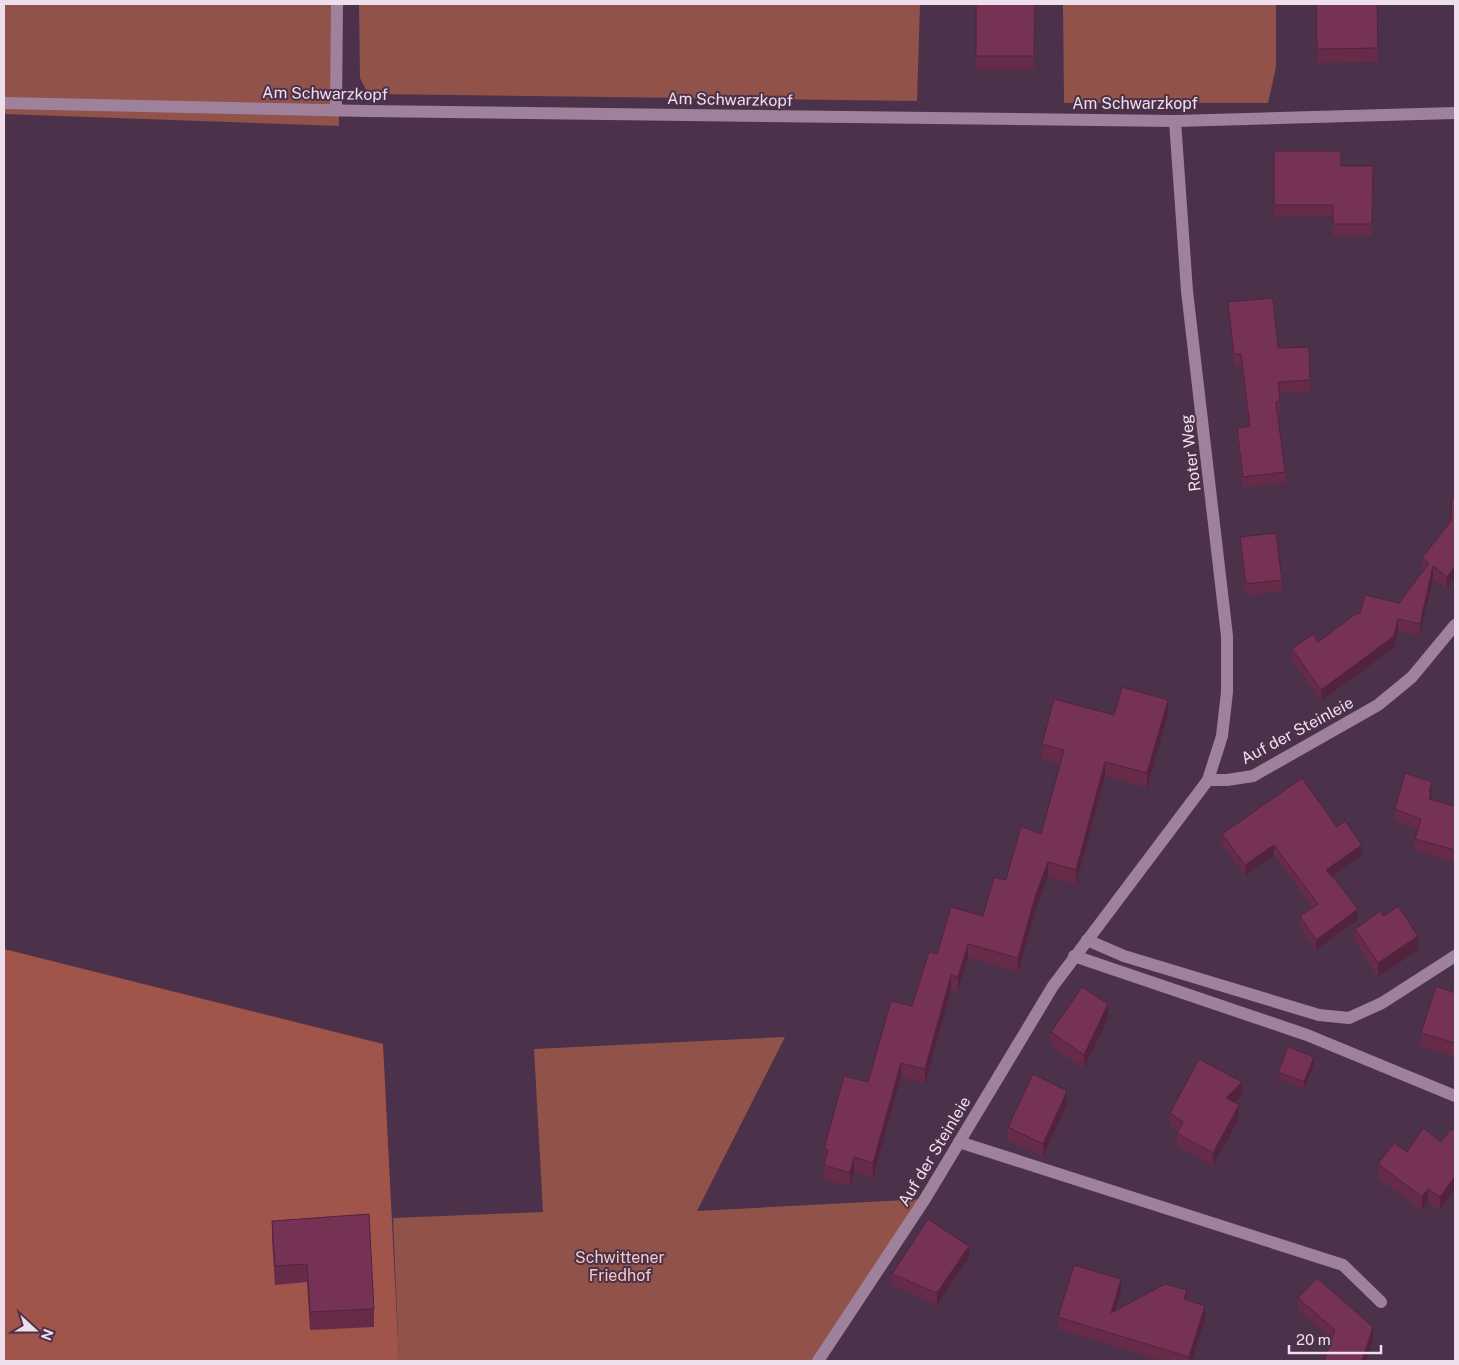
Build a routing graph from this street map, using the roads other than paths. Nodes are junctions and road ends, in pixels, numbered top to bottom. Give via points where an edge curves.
1 (337, 4) edge
2 (4, 103) edge
3 (336, 110) junction
4 (1455, 113) edge
5 (1175, 121) junction
6 (1455, 625) edge
7 (1450, 642) edge
8 (1208, 780) junction
9 (1087, 940) junction
10 (1074, 956) junction
11 (1455, 956) edge
12 (1455, 1096) edge
13 (959, 1142) junction
14 (1381, 1302) dead end
15 (818, 1361) edge

1 - 3 street
2 - 3 street, Am Schwarzkopf
3 - 5 street, Am Schwarzkopf
4 - 5 street, Am Schwarzkopf
5 - 8 street, Roter Weg via 1187,291 1228,636 1222,736
6 - 7 street, Auf der Steinleie
7 - 8 street, Auf der Steinleie via 1378,705 1253,776
8 - 9 street, Auf der Steinleie
9 - 10 street, Auf der Steinleie
9 - 11 street via 1124,956 1319,1015 1349,1018 1382,1003
10 - 12 street via 1307,1035
10 - 13 street, Auf der Steinleie
13 - 14 street via 1342,1265
13 - 15 street, Auf der Steinleie

